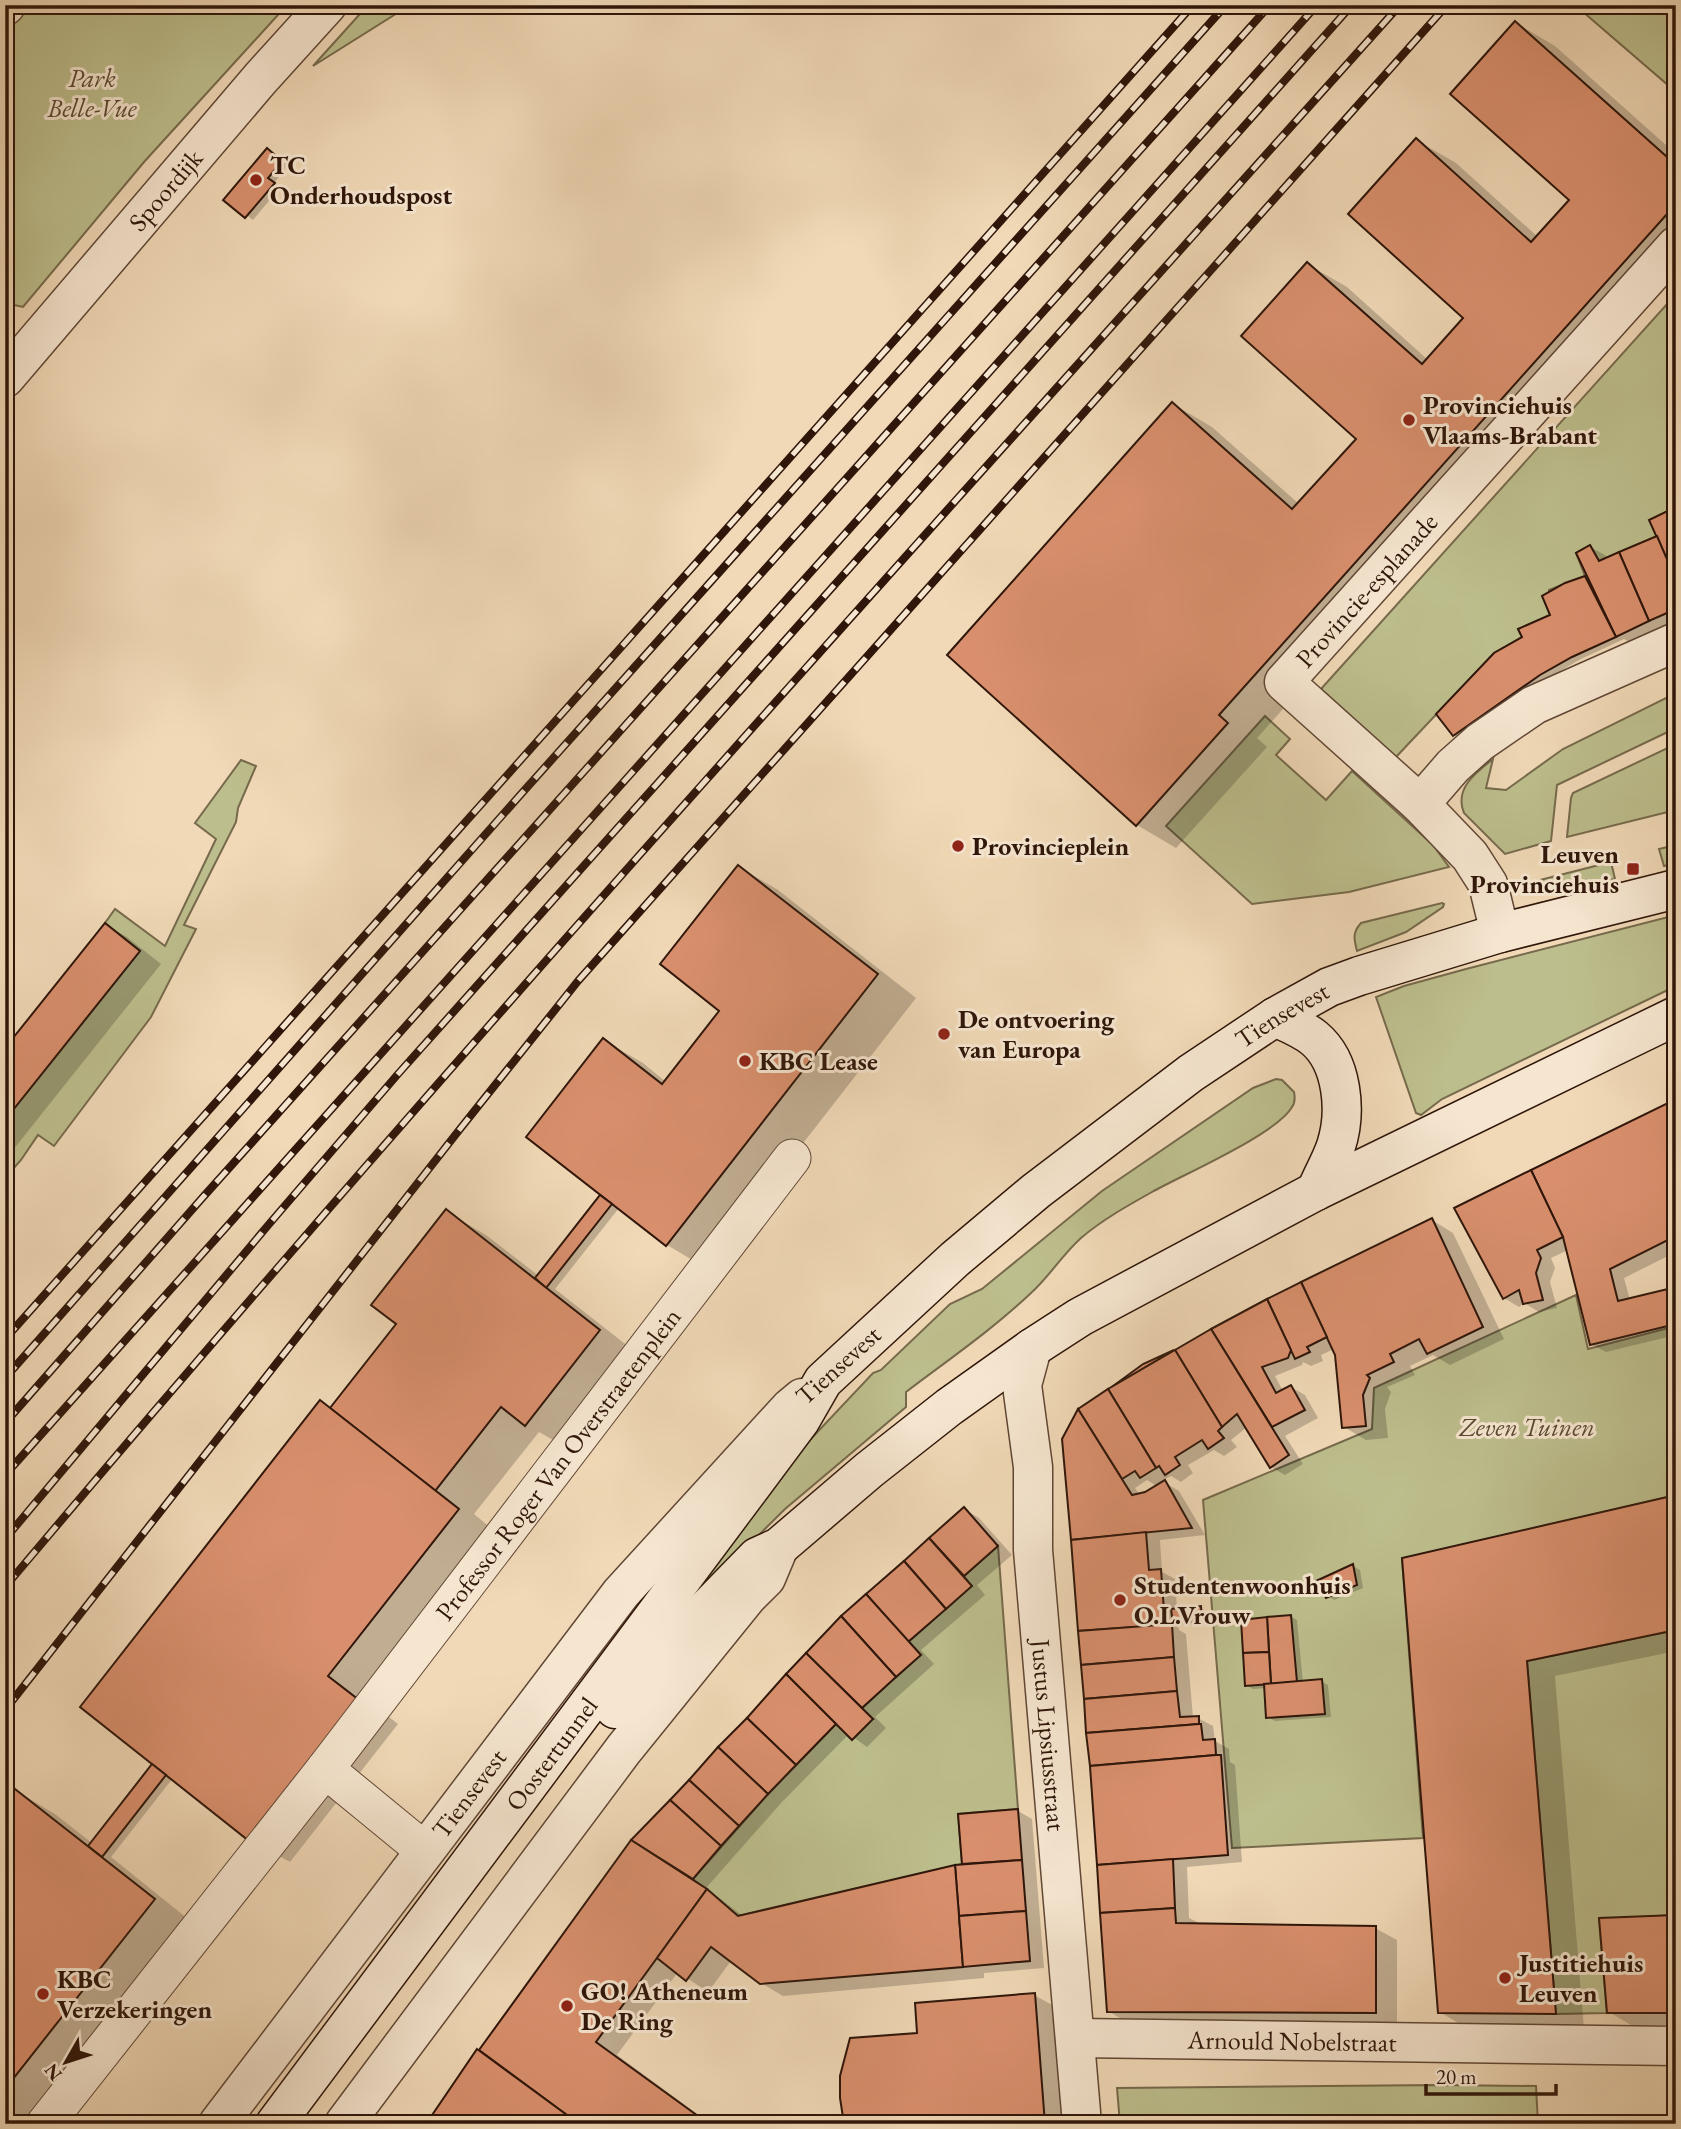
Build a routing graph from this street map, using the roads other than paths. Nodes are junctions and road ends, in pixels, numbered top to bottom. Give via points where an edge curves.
1 (327, 5) edge
2 (1676, 246) edge
3 (5, 378) edge
4 (1676, 642) edge
5 (1420, 804) junction
6 (1676, 889) edge
7 (1500, 933) junction
8 (1676, 1016) edge
9 (1275, 1017) junction
10 (792, 1158) dead end
11 (1315, 1191) junction
12 (1032, 1348) junction
13 (822, 1381) junction
14 (779, 1547) junction
15 (325, 1769) junction
16 (425, 1851) junction
17 (1075, 2038) junction
18 (1676, 2046) edge
19 (45, 2124) edge
20 (218, 2124) edge
21 (275, 2124) edge
22 (303, 2124) edge
23 (344, 2124) edge
24 (1082, 2124) edge

1 - 3 street, Spoordijk
2 - 5 street, Provincie-esplanade via 1284,682
4 - 5 street via 1534,705 1480,742
5 - 7 street, Provincie-esplanade via 1479,868 1488,884
6 - 7 street, Tiensevest
7 - 9 street, Tiensevest via 1329,987
8 - 11 street
9 - 11 street via 1321,1044 1337,1076 1340,1130
9 - 13 street, Tiensevest via 1191,1073 1036,1191
10 - 15 street, Professor Roger Van Overstraetenplein
11 - 12 street via 1080,1317
12 - 14 street via 909,1439
12 - 17 street, Justus Lipsiusstraat via 1022,1397 1033,1468 1033,1550
13 - 16 street, Tiensevest via 790,1408 621,1593
13 - 21 street, Oostertunnel via 800,1421
14 - 22 street, Oostertunnel via 757,1557 643,1675 565,1771
14 - 23 street via 766,1578 624,1749
15 - 16 street
15 - 19 street, Professor Roger Van Overstraetenplein
16 - 20 street, Tiensevest
17 - 18 street, Arnould Nobelstraat
17 - 24 street, Justus Lipsiusstraat

